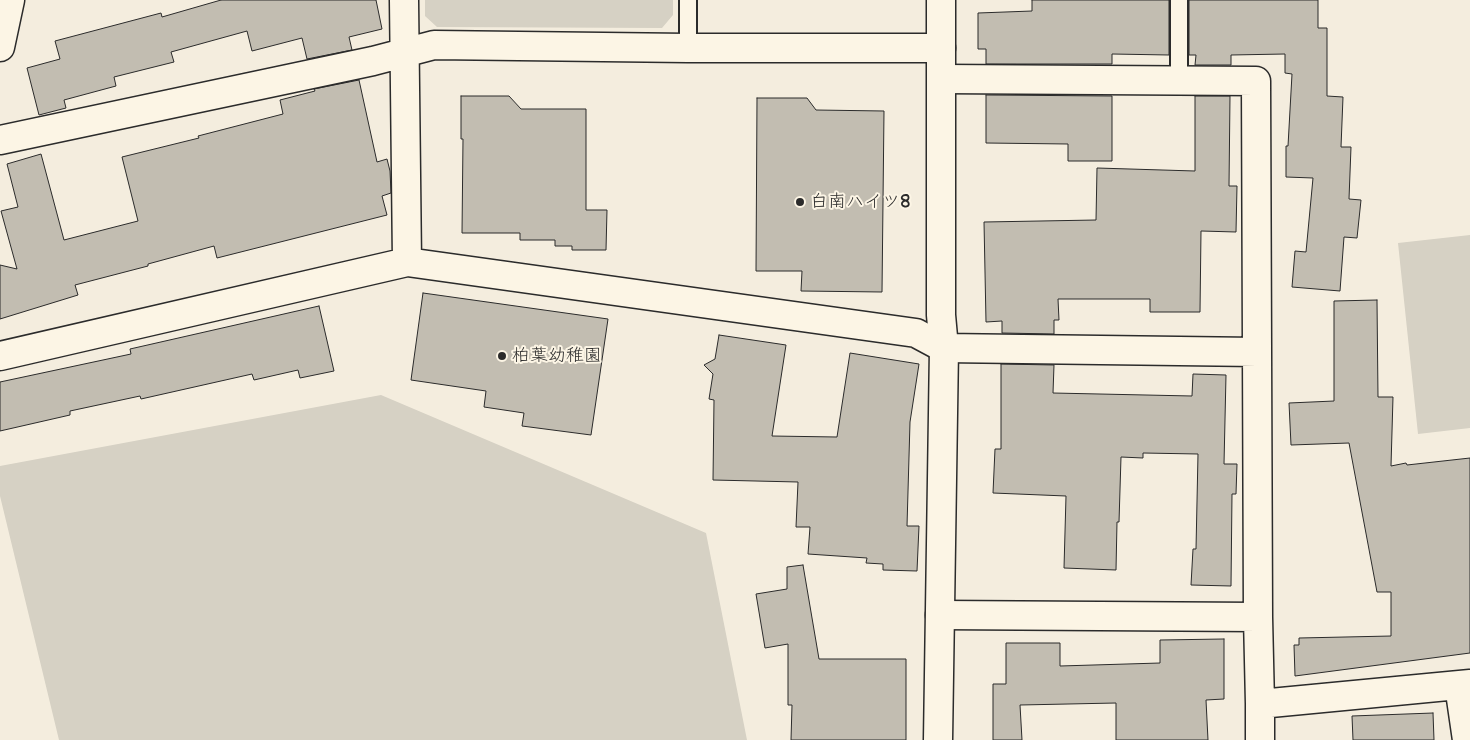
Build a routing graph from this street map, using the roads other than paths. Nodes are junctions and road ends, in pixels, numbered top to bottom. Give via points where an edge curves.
1 (10, 0) edge
2 (404, 0) edge
3 (688, 0) edge
4 (941, 0) edge
5 (1179, 0) edge
6 (0, 47) edge
7 (688, 48) junction
8 (941, 48) junction
9 (404, 52) junction
10 (942, 79) junction
11 (1179, 80) junction
12 (0, 140) edge
13 (406, 262) junction
14 (944, 348) junction
15 (1257, 352) junction
16 (0, 356) edge
17 (940, 615) junction
18 (1258, 617) junction
19 (1464, 684) edge
20 (1260, 704) junction
21 (938, 740) edge
22 (1260, 740) edge
23 (1467, 740) edge

1 - 6 street
2 - 9 street
3 - 7 lane
4 - 8 street
5 - 11 lane
7 - 8 street
7 - 9 street via 434,45
8 - 10 street
9 - 12 street
9 - 13 street
10 - 11 street
10 - 14 street via 941,316
11 - 15 street via 1256,81
13 - 14 street via 916,333
13 - 16 street
14 - 15 street
14 - 17 street
15 - 18 street
17 - 18 street
17 - 21 street
18 - 20 street
19 - 20 street
19 - 23 street
20 - 22 street

